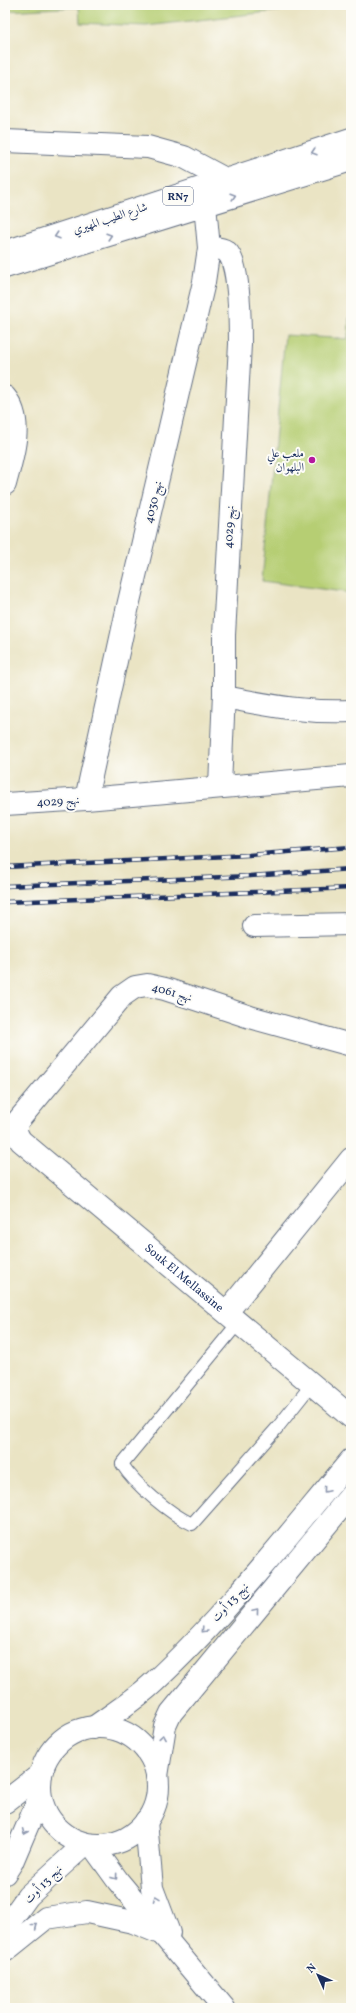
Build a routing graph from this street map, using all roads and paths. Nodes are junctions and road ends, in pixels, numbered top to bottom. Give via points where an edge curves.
1 (351, 139) edge
2 (5, 141) edge
3 (351, 160) edge
4 (228, 180) junction
5 (205, 205) junction
6 (209, 248) junction
7 (5, 252) edge
8 (5, 267) edge
9 (5, 397) edge
10 (5, 484) edge
11 (224, 694) junction
12 (351, 711) edge
13 (351, 776) edge
14 (220, 786) junction
15 (86, 799) junction
16 (5, 804) edge
17 (351, 924) edge
18 (254, 926) dead end
19 (351, 1045) edge
20 (18, 1137) joint
21 (351, 1159) edge
22 (233, 1317) junction
23 (312, 1384) junction
24 (351, 1417) edge
25 (351, 1460) edge
26 (351, 1495) edge
27 (93, 1728) junction
28 (41, 1774) junction
29 (157, 1776) junction
30 (40, 1796) junction
31 (5, 1802) edge
32 (146, 1821) junction
33 (89, 1844) junction
34 (5, 1873) edge
35 (5, 1928) edge
36 (169, 1941) junction
37 (5, 1951) edge
38 (224, 2008) edge

1 -> 4 main road, شارع الطيب المهيري / RN7
2 - 4 main road via 148,147 184,157
5 -> 3 main road, شارع الطيب المهيري / RN7
4 -> 7 main road, شارع الطيب المهيري / RN7
5 - 6 main road, نهج 4030
8 -> 5 main road, شارع الطيب المهيري / RN7
6 - 11 main road, نهج 4029 via 222,249 230,256 234,265 240,305 224,635
6 - 15 main road, نهج 4030 via 204,282
9 - 10 main road via 17,421
11 - 12 main road via 230,698 273,706 318,712
11 - 14 main road, نهج 4029
13 - 14 main road, نهج 4029
14 - 15 main road, نهج 4029
15 - 16 main road, نهج 4029
17 - 18 main road
19 - 20 main road, نهج 4061 via 250,1017 165,989 147,985 134,987 122,996 17,1122
20 - 22 main road, Souk El Mellassine
21 - 22 main road
22 - 23 main road, Souk El Mellassine
22 - 23 lane via 122,1464 130,1477 178,1518 192,1524 277,1428
23 - 24 main road, Souk El Mellassine
25 -> 27 main road, نهج 13 أوت via 250,1581 154,1683
29 -> 26 main road, نهج 13 أوت via 165,1726 171,1713
27 - 28 main road via 75,1732 60,1742 48,1756
27 - 29 main road via 111,1728 127,1734 141,1745 152,1759
28 - 30 main road
28 - 31 main road
29 - 32 main road via 158,1792 154,1807
30 - 33 main road via 55,1827 69,1837
30 -> 34 main road
32 - 33 main road via 136,1832 123,1840 108,1844
36 -> 32 main road via 152,1888
33 - 35 main road, نهج 13 أوت via 28,1896
33 -> 36 main road
37 -> 36 main road via 46,1918 87,1912 133,1922
36 - 38 main road

